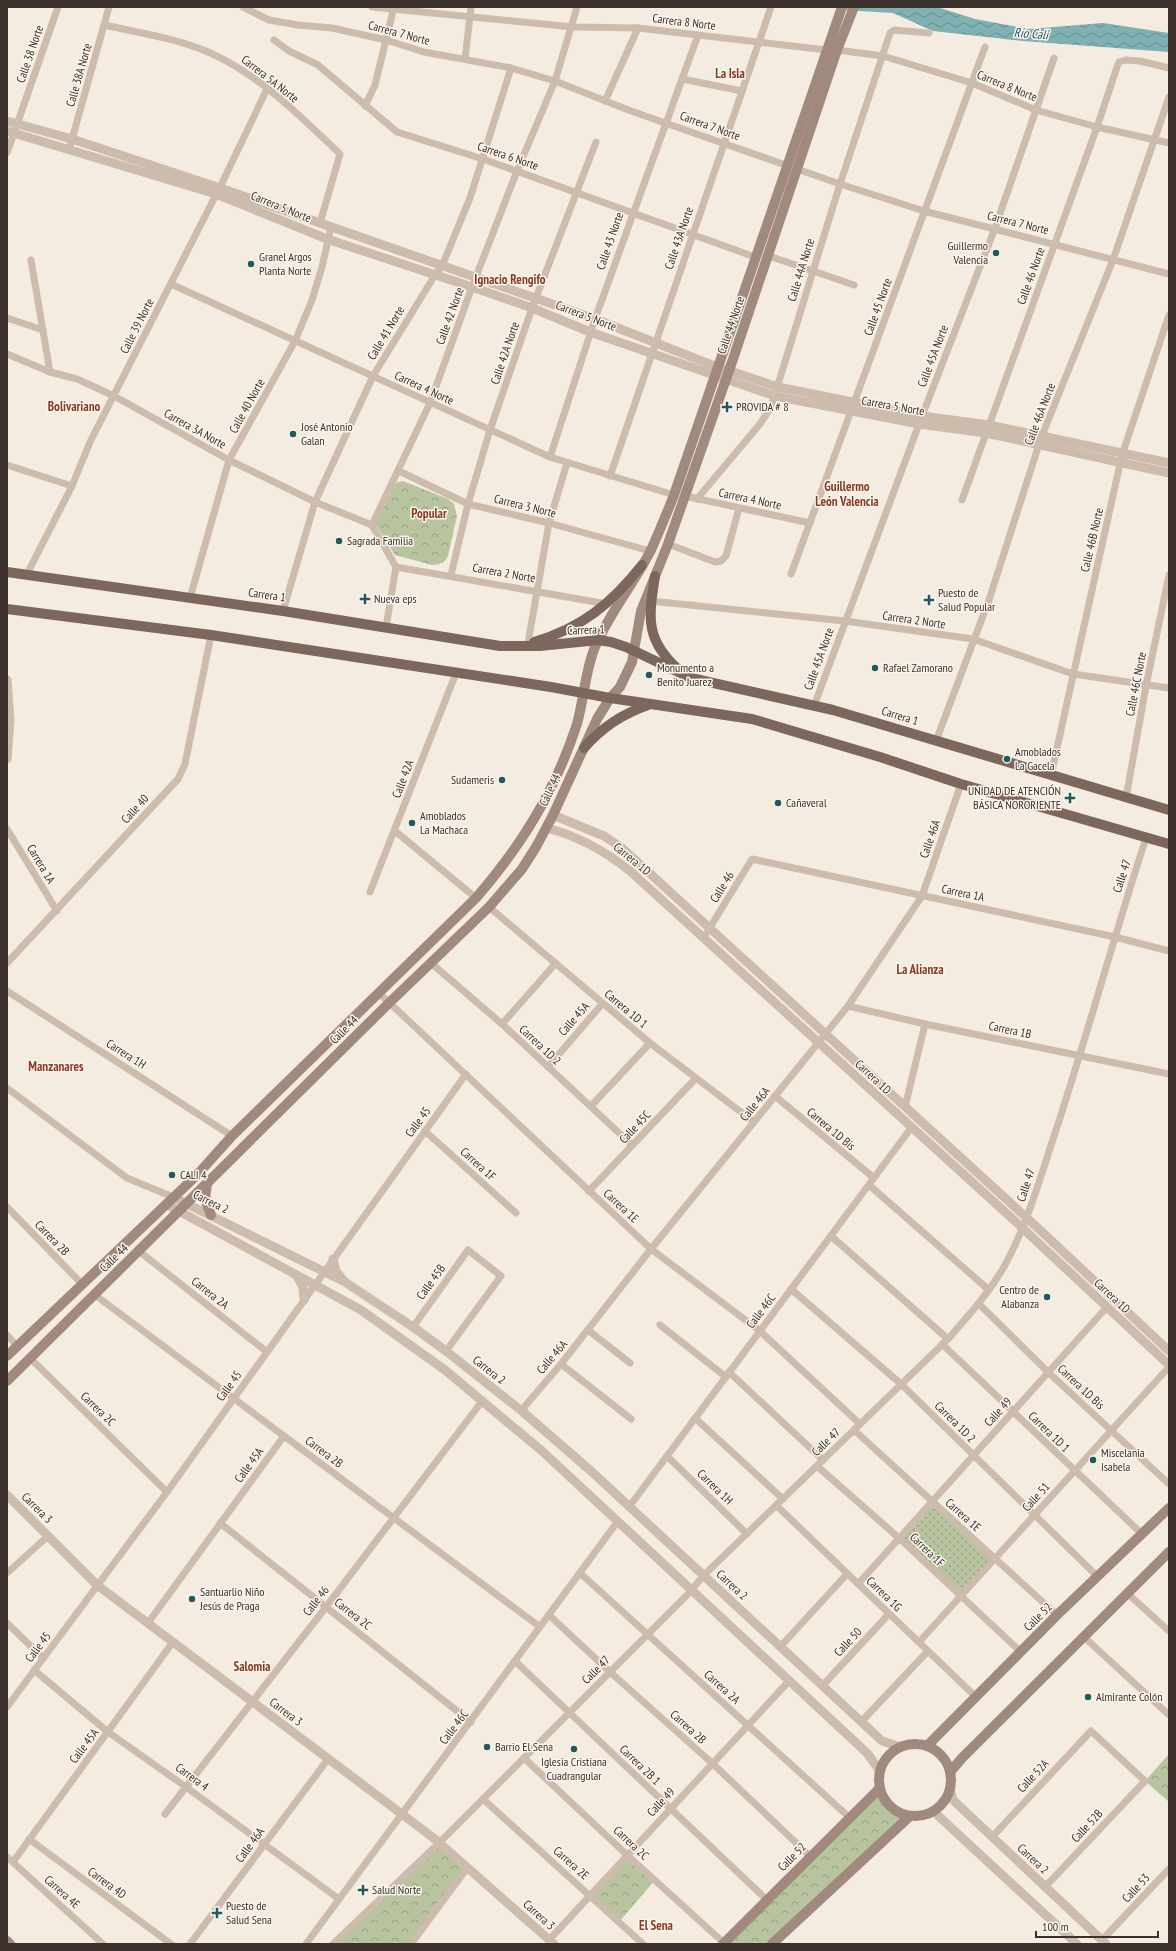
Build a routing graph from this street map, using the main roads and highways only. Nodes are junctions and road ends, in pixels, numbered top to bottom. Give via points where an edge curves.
1 (842, 7) edge
2 (854, 7) edge
3 (680, 495) junction
4 (642, 565) junction
5 (7, 572) edge
6 (655, 576) junction
7 (7, 609) edge
8 (598, 640) junction
9 (511, 646) junction
10 (635, 651) junction
11 (691, 678) junction
12 (584, 693) junction
13 (610, 698) junction
14 (650, 704) junction
15 (584, 748) junction
16 (1169, 810) edge
17 (1169, 844) edge
18 (207, 1184) junction
19 (211, 1215) road end
20 (55, 1311) junction
21 (67, 1323) junction
22 (7, 1356) edge
23 (7, 1381) edge
24 (1169, 1508) edge
25 (1169, 1552) edge
26 (927, 1746) junction
27 (950, 1772) junction
28 (880, 1788) junction
29 (910, 1816) junction
30 (7, 1941) edge
31 (724, 1943) edge
32 (10, 1944) edge
33 (772, 1944) edge

1 - 3 main road, Calle 44 Norte via 716,372
2 - 3 main road, Calle 44 Norte via 837,50 728,376
3 - 4 main road, Calle 44 Norte
3 - 6 main road, Calle 44 Norte via 668,544
4 - 8 main road, Calle 44 Norte
4 - 9 main road via 607,604 584,621 566,630
5 - 9 main road, Carrera 1 via 283,610
6 - 10 main road, Calle 44 Norte via 640,611
6 - 11 main road via 650,621 657,642 665,656
7 - 12 main road via 211,635
8 - 9 main road, Carrera 1
8 - 10 main road, Carrera 1
8 - 12 main road, Calle 44 via 591,658
10 - 11 main road, Carrera 1
10 - 13 main road, Calle 44 via 620,687
11 - 16 main road, Carrera 1 via 833,710
12 - 13 main road
12 - 20 main road, Calle 44 via 560,769 540,811 507,862 476,898 232,1136 197,1175
13 - 14 main road
13 - 15 main road, Calle 44
14 - 15 main road via 618,717 594,736
14 - 17 main road via 752,719 961,784
15 - 18 main road, Calle 44 via 553,815 522,869 489,907
18 - 19 main road via 205,1199
18 - 21 main road, Calle 44
20 - 21 main road
20 - 22 main road, Calle 44
21 - 23 main road, Calle 44
24 - 26 main road, Calle 52 via 1057,1615
25 - 27 main road
26 - 27 main road via 939,1754
26 - 28 main road via 914,1744 901,1747 888,1756 880,1771
27 - 29 main road via 950,1788 944,1801 933,1811
28 - 29 main road via 887,1803
28 - 31 main road, Calle 52
29 - 33 main road
30 - 32 main road

